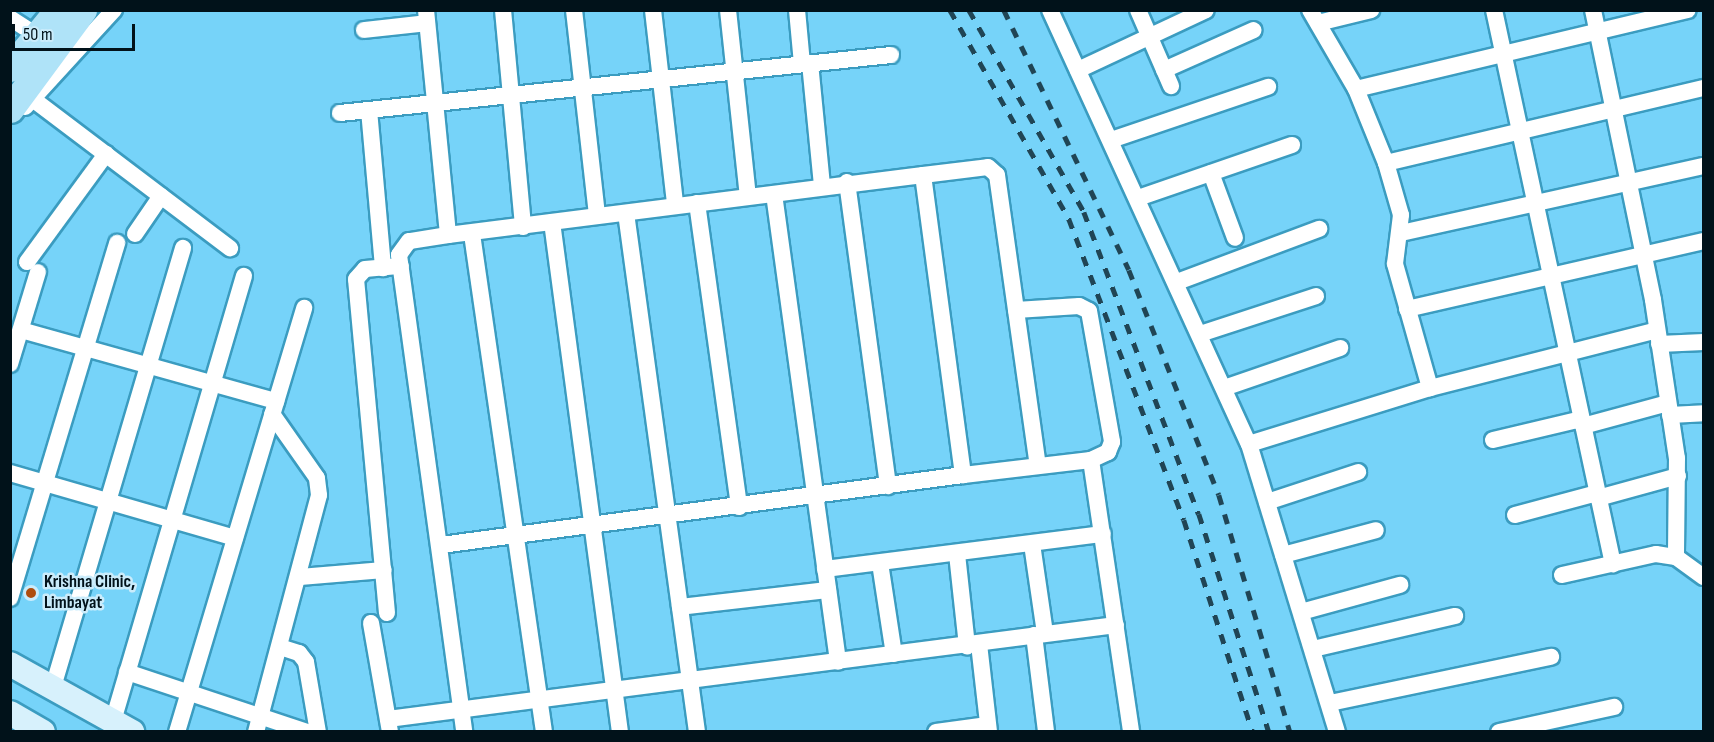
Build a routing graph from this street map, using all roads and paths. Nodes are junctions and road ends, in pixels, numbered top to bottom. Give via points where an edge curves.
1 (41, 10) edge
2 (58, 10) edge
3 (83, 10) edge
4 (114, 10) edge
5 (503, 10) edge
6 (574, 10) edge
7 (653, 10) edge
8 (728, 10) edge
9 (797, 10) edge
10 (1050, 10) edge
11 (1138, 10) edge
12 (1206, 10) edge
13 (1371, 10) edge
14 (1494, 10) edge
15 (1593, 10) edge
16 (1688, 10) edge
17 (1670, 12) edge
18 (426, 17) edge
19 (1314, 17) edge
20 (10, 18) edge
21 (1596, 28) junction
22 (27, 29) junction
23 (364, 30) dead end
24 (1254, 30) dead end
25 (1151, 40) junction
26 (10, 50) edge
27 (891, 55) dead end
28 (1503, 56) junction
29 (806, 64) junction
30 (1078, 70) junction
31 (1164, 70) junction
32 (734, 71) junction
33 (658, 78) junction
34 (20, 85) edge
35 (1171, 86) dead end
36 (583, 87) junction
37 (1268, 87) dead end
38 (1704, 87) edge
39 (1356, 89) junction
40 (509, 95) junction
41 (435, 104) junction
42 (1613, 109) junction
43 (369, 110) junction
44 (340, 113) dead end
45 (10, 118) edge
46 (1519, 131) junction
47 (1111, 140) junction
48 (1292, 145) dead end
49 (106, 154) junction
50 (1386, 163) junction
51 (1704, 166) edge
52 (1211, 172) junction
53 (923, 175) junction
54 (1628, 181) junction
55 (848, 182) junction
56 (822, 186) junction
57 (774, 194) junction
58 (748, 195) junction
59 (161, 196) junction
60 (1138, 198) junction
61 (1533, 201) junction
62 (675, 203) junction
63 (697, 203) junction
64 (626, 213) junction
65 (597, 216) junction
66 (552, 222) junction
67 (523, 226) junction
68 (1320, 229) dead end
69 (1401, 232) junction
70 (135, 234) dead end
71 (472, 234) junction
72 (448, 235) junction
73 (1235, 238) dead end
74 (1704, 241) edge
75 (117, 243) dead end
76 (183, 248) dead end
77 (230, 248) dead end
78 (1644, 255) junction
79 (401, 266) junction
80 (383, 268) junction
81 (244, 276) dead end
82 (1550, 277) junction
83 (1177, 282) junction
84 (1316, 296) dead end
85 (304, 308) dead end
86 (1407, 309) junction
87 (1016, 310) junction
88 (21, 330) junction
89 (1200, 334) junction
90 (1658, 337) junction
91 (1704, 342) edge
92 (86, 348) junction
93 (1340, 348) dead end
94 (1568, 353) junction
95 (10, 364) edge
96 (148, 366) junction
97 (212, 384) junction
98 (1224, 388) junction
99 (1430, 388) junction
100 (274, 408) junction
101 (1669, 409) junction
102 (1704, 413) edge
103 (1582, 422) junction
104 (1492, 440) dead end
105 (1249, 444) junction
106 (1091, 460) junction
107 (1038, 465) junction
108 (10, 472) edge
109 (1359, 472) dead end
110 (963, 475) junction
111 (1678, 476) junction
112 (45, 483) junction
113 (888, 486) junction
114 (1598, 495) junction
115 (815, 496) junction
116 (108, 501) junction
117 (1267, 502) junction
118 (739, 507) junction
119 (1515, 515) dead end
120 (665, 517) junction
121 (172, 519) junction
122 (592, 522) junction
123 (1376, 530) dead end
124 (516, 533) junction
125 (1102, 534) junction
126 (235, 538) junction
127 (1032, 544) junction
128 (441, 545) junction
129 (957, 554) junction
130 (1284, 555) junction
131 (1676, 557) junction
132 (880, 563) junction
133 (1612, 564) junction
134 (825, 569) junction
135 (384, 570) junction
136 (1562, 575) dead end
137 (300, 577) junction
138 (1704, 577) edge
139 (1400, 585) dead end
140 (828, 590) junction
141 (10, 598) edge
142 (680, 607) junction
143 (1301, 612) junction
144 (387, 613) dead end
145 (1455, 616) dead end
146 (371, 623) dead end
147 (1116, 625) junction
148 (1040, 634) junction
149 (973, 645) junction
150 (280, 647) junction
151 (1313, 650) junction
152 (894, 654) junction
153 (1551, 657) dead end
154 (838, 662) junction
155 (10, 664) edge
156 (128, 672) junction
157 (691, 681) junction
158 (53, 687) junction
159 (190, 690) junction
160 (614, 690) junction
161 (540, 700) junction
162 (1330, 703) junction
163 (1614, 707) dead end
164 (461, 710) junction
165 (10, 713) edge
166 (261, 714) junction
167 (389, 725) edge
168 (122, 726) edge
169 (988, 728) edge
170 (43, 732) edge
171 (177, 732) edge
172 (256, 732) edge
173 (307, 732) edge
174 (318, 732) edge
175 (464, 732) edge
176 (544, 732) edge
177 (620, 732) edge
178 (697, 732) edge
179 (936, 732) edge
180 (1046, 732) edge
181 (1131, 732) edge
182 (1337, 732) edge
183 (1499, 732) edge

1 - 22 street
2 - 34 main road
3 - 34 main road
4 - 34 street
5 - 40 street
6 - 36 street
7 - 33 street
8 - 32 street
9 - 29 street
10 - 30 street
11 - 25 street
12 - 25 street
13 - 19 street
14 - 28 street
15 - 21 street
16 - 17 street
17 - 21 street
18 - 23 street
18 - 41 street
19 - 39 street
20 - 22 street
21 - 28 street
21 - 42 street
22 - 26 street
24 - 31 street
25 - 30 street
25 - 31 street
27 - 29 street
28 - 39 street
28 - 46 street
29 - 32 street
29 - 56 street
30 - 47 street
31 - 35 street
32 - 33 street
32 - 58 street
33 - 36 street
33 - 62 street
34 - 45 street
34 - 49 street
36 - 40 street
36 - 65 street
37 - 47 street
38 - 42 street
39 - 50 street
40 - 41 street
40 - 67 street
41 - 43 street
41 - 72 street
42 - 46 street
42 - 54 street
43 - 44 street
43 - 80 street
46 - 50 street
46 - 61 street
47 - 60 street
48 - 52 street
49 - 59 street
49 - 88 street via 32,267
50 - 69 street
51 - 54 street
52 - 60 street
52 - 73 street
53 - 55 street
53 - 87 street via 982,167 995,171
53 - 110 street
54 - 61 street
54 - 78 street
55 - 56 street
55 - 113 street
56 - 57 street
57 - 58 street
57 - 115 street
58 - 63 street
59 - 70 street
59 - 77 street
60 - 83 street
61 - 69 street
61 - 82 street
62 - 63 street
62 - 64 street
63 - 118 street
64 - 65 street
64 - 120 street
65 - 66 street
66 - 67 street
66 - 122 street
67 - 71 street
68 - 83 street
69 - 86 street via 1395,264
71 - 72 street
71 - 124 street
72 - 79 street via 402,244
74 - 78 street
75 - 92 street
76 - 96 street
78 - 82 street
78 - 90 street
79 - 80 street
79 - 128 street
80 - 135 street via 360,271 356,279
81 - 97 street
82 - 86 street
82 - 94 street
83 - 89 street
84 - 89 street
85 - 100 street
86 - 99 street
87 - 106 street via 1079,306 1089,310 1112,442 1108,452
87 - 107 street
88 - 92 street
88 - 95 street
89 - 98 street
90 - 91 street
90 - 94 street
90 - 101 street
92 - 96 street
92 - 112 street
93 - 98 street
94 - 99 street
94 - 103 street
96 - 97 street
96 - 116 street
97 - 100 street
97 - 121 street
98 - 105 street
99 - 105 street
100 - 126 street
100 - 137 street via 319,486
101 - 102 street
101 - 103 street
101 - 111 street
103 - 104 street
103 - 114 street
105 - 117 street
106 - 107 street
106 - 125 street
107 - 110 street
108 - 112 street
109 - 117 street
110 - 113 street
111 - 114 street
111 - 131 street
112 - 116 street
112 - 141 street
113 - 115 street
114 - 119 street
114 - 133 street
115 - 118 street
115 - 134 street
116 - 121 street
116 - 158 street
117 - 130 street
118 - 120 street
120 - 122 street
120 - 142 street
121 - 126 street
121 - 156 street
122 - 124 street
122 - 160 street
123 - 130 street
124 - 128 street
124 - 161 street
125 - 127 street
125 - 147 street
126 - 159 street
127 - 129 street
127 - 148 street
128 - 164 street
129 - 132 street
129 - 149 street
130 - 143 street
131 - 133 street via 1656,554
131 - 138 street
132 - 134 street
132 - 152 street
133 - 136 street
134 - 140 street
135 - 137 street
135 - 144 street
137 - 150 street
139 - 143 street
140 - 142 street
140 - 154 street
142 - 157 street
143 - 151 street
145 - 151 street
146 - 167 street
147 - 148 street
147 - 181 street
148 - 149 street
148 - 180 street
149 - 152 street
149 - 169 street
150 - 166 street
150 - 174 street via 299,653 306,662
151 - 162 street
152 - 154 street
153 - 162 street
154 - 157 street
155 - 158 main road
156 - 159 street
156 - 168 street
157 - 160 street
157 - 178 street
158 - 168 main road
159 - 166 street
159 - 171 street
160 - 161 street
160 - 177 street
161 - 164 street
161 - 176 street
162 - 182 street
163 - 183 street
164 - 167 street
164 - 175 street
165 - 170 main road
166 - 172 street
166 - 173 street
169 - 179 street

